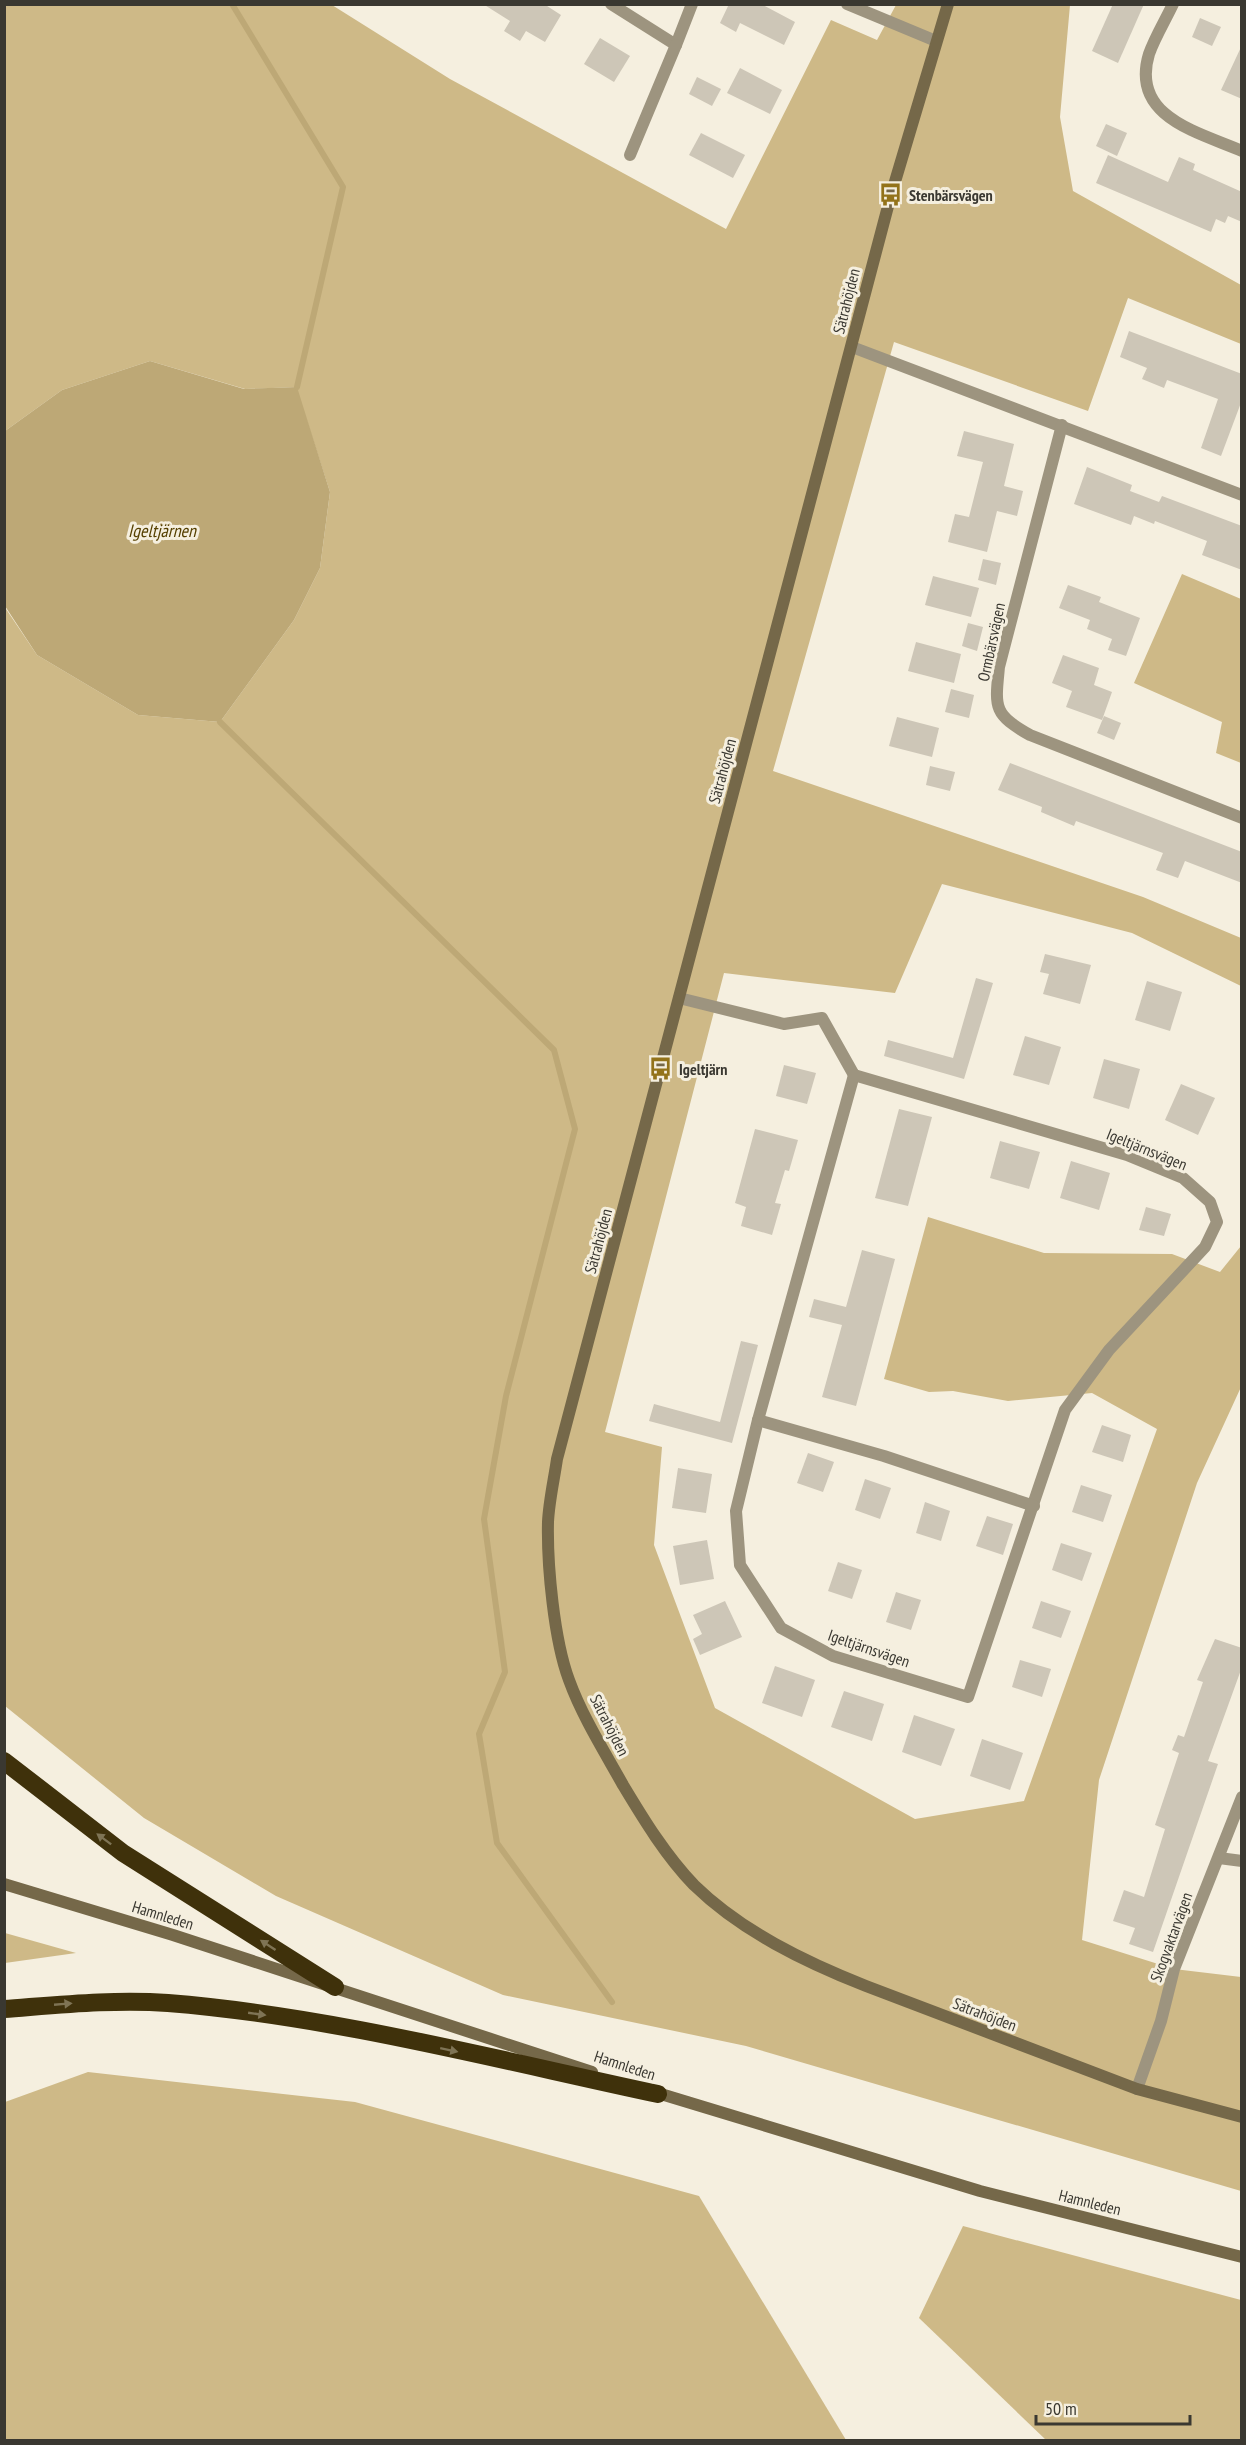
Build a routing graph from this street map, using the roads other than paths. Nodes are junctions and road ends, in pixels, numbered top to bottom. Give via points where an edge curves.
1 (611, 4) edge
2 (692, 4) edge
3 (847, 4) edge
4 (948, 4) edge
5 (1173, 4) edge
6 (936, 40) junction
7 (676, 45) junction
8 (1242, 151) edge
9 (630, 156) dead end
10 (852, 347) junction
11 (1062, 425) junction
12 (1242, 495) edge
13 (1242, 818) edge
14 (679, 998) junction
15 (854, 1075) junction
16 (758, 1420) junction
17 (1034, 1506) junction
18 (4, 1761) edge
19 (1242, 1797) edge
20 (1219, 1858) junction
21 (1242, 1861) edge
22 (4, 1884) edge
23 (335, 1988) junction
24 (4, 2009) edge
25 (1137, 2089) junction
26 (658, 2094) junction
27 (1242, 2116) edge
28 (1242, 2257) edge

1 - 7 street
2 - 7 street
3 - 6 street
4 - 6 street, Sätrahöjden
5 - 8 street via 1149,53 1145,75 1153,102 1167,119
6 - 10 street, Sätrahöjden
7 - 9 street
10 - 11 street
10 - 14 street, Sätrahöjden
11 - 12 street
11 - 13 street, Ormbärsvägen via 999,667 996,699 1005,721 1030,735
14 - 15 street via 784,1024 822,1018
14 - 25 street, Sätrahöjden via 557,1459 548,1522 552,1593 568,1679 646,1823 694,1885 739,1921 826,1970
15 - 16 street, Igeltjärnsvägen
15 - 17 street, Igeltjärnsvägen via 1127,1155 1183,1178 1210,1202 1217,1222 1205,1247 1109,1350 1065,1410
16 - 17 street via 884,1456
16 - 17 street, Igeltjärnsvägen via 736,1511 740,1565 781,1628 833,1656 968,1697
23 -> 18 highway via 123,1853
19 - 20 street, Skogvaktarvägen
20 - 21 street
20 - 25 street, Skogvaktarvägen via 1174,1969
22 - 23 street, Hamnleden
23 - 26 street, Hamnleden
24 -> 26 highway via 76,2003 166,2003 254,2013
25 - 27 street, Sätrahöjden
26 - 28 street, Hamnleden via 980,2191

